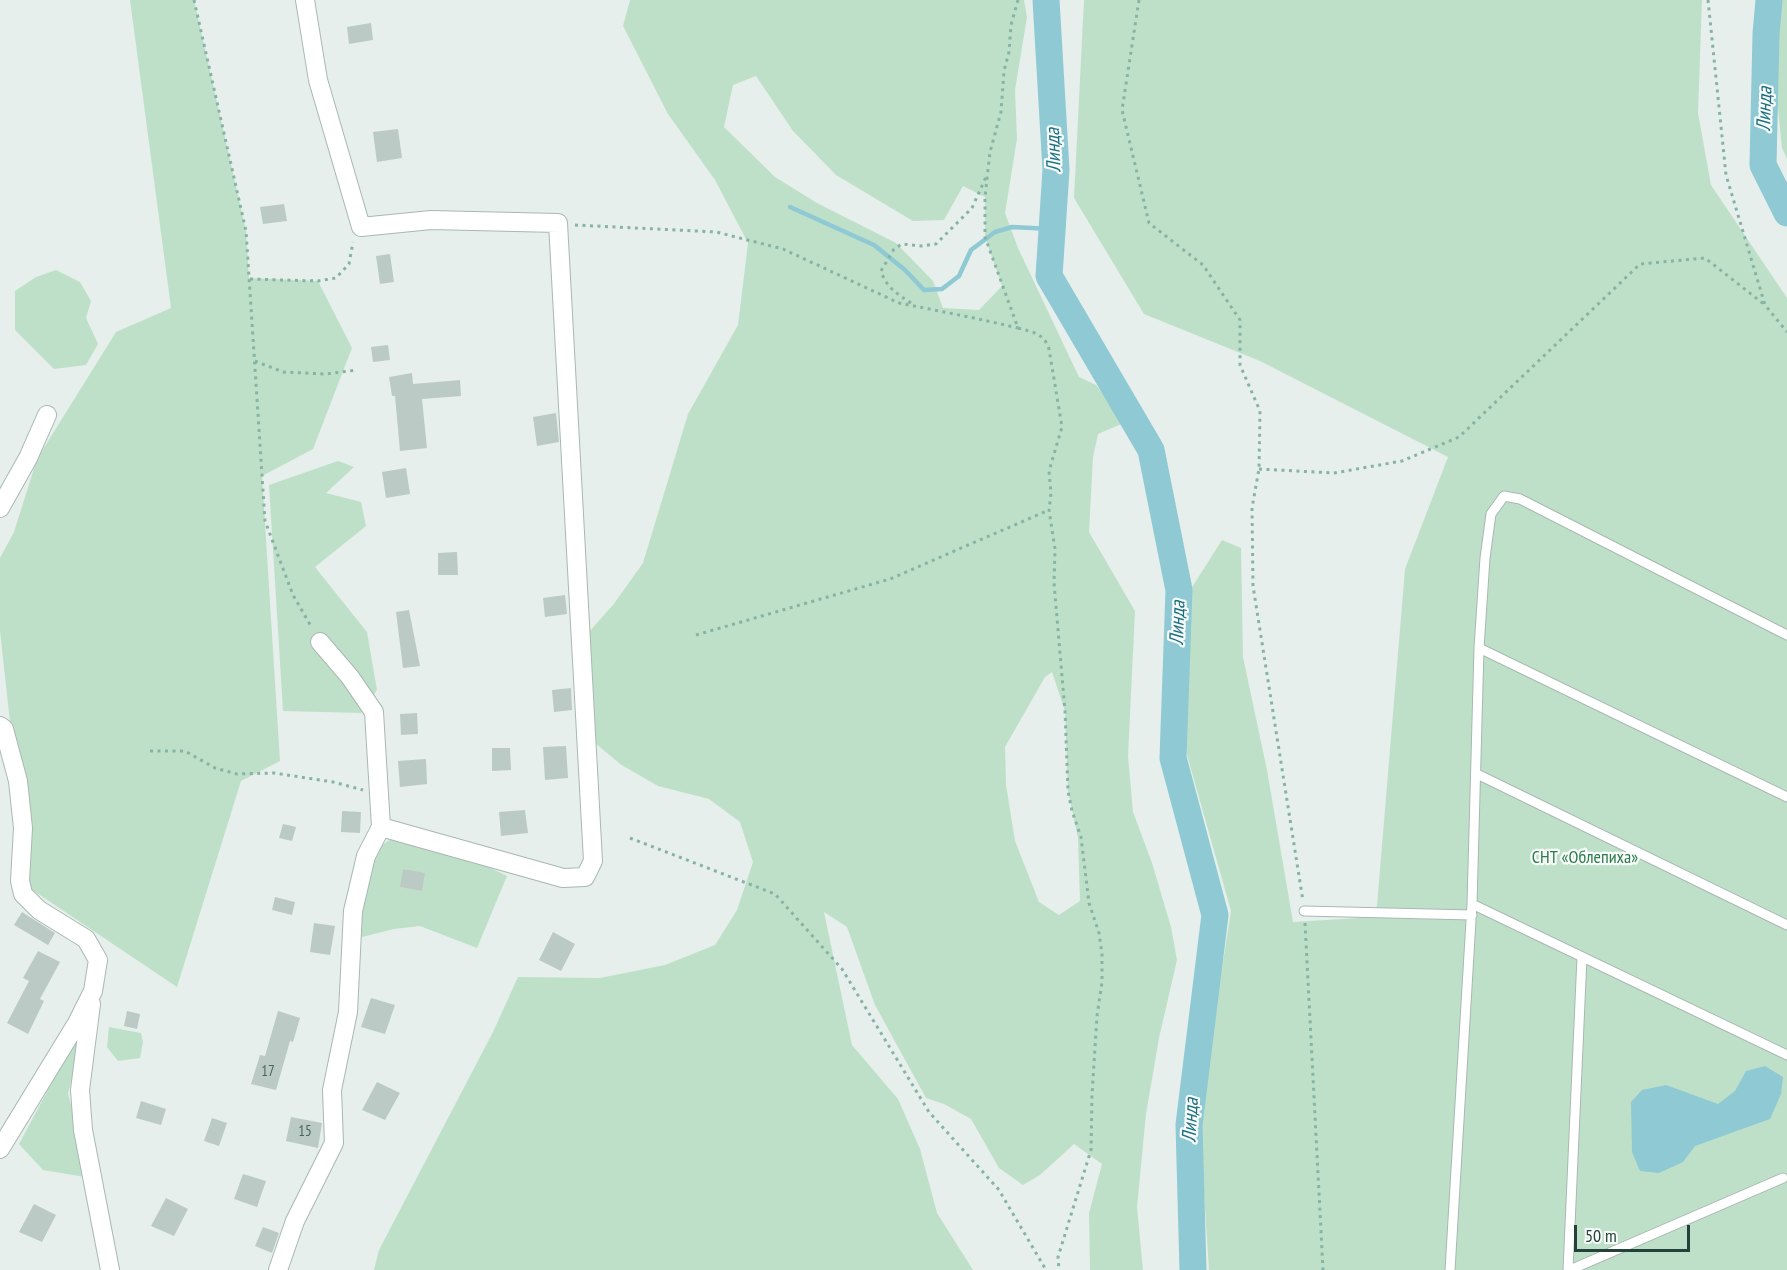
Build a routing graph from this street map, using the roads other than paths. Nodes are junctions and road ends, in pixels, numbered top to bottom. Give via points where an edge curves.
1 (305, 0) edge
2 (47, 415) dead end
3 (0, 508) edge
4 (1787, 635) edge
5 (320, 642) road end
6 (1479, 648) junction
7 (0, 726) edge
8 (1477, 774) junction
9 (1787, 797) edge
10 (381, 827) junction
11 (1472, 904) junction
12 (1304, 911) road end
13 (1472, 915) junction
14 (1787, 925) edge
15 (1582, 957) junction
16 (93, 991) junction
17 (1787, 1055) edge
18 (0, 1149) edge
19 (1783, 1178) dead end
20 (110, 1270) edge
21 (278, 1270) edge
22 (1450, 1270) edge
23 (1569, 1270) edge

1 - 10 street via 318,80 361,227 432,220 558,223 593,861 585,877 563,878
2 - 3 street
4 - 6 lane via 1520,499 1504,496 1491,514
5 - 10 street via 374,712
6 - 8 lane
6 - 9 lane
7 - 16 street via 18,781 23,828 22,894 39,910 86,939 98,960
8 - 11 lane
8 - 14 lane
10 - 21 street via 366,856 353,911 348,1012 332,1090 334,1143 295,1221
11 - 13 lane
11 - 15 lane
12 - 13 lane
13 - 22 lane
15 - 17 lane
15 - 23 lane
16 - 18 street
16 - 20 street via 80,1090 83,1130
19 - 23 lane

